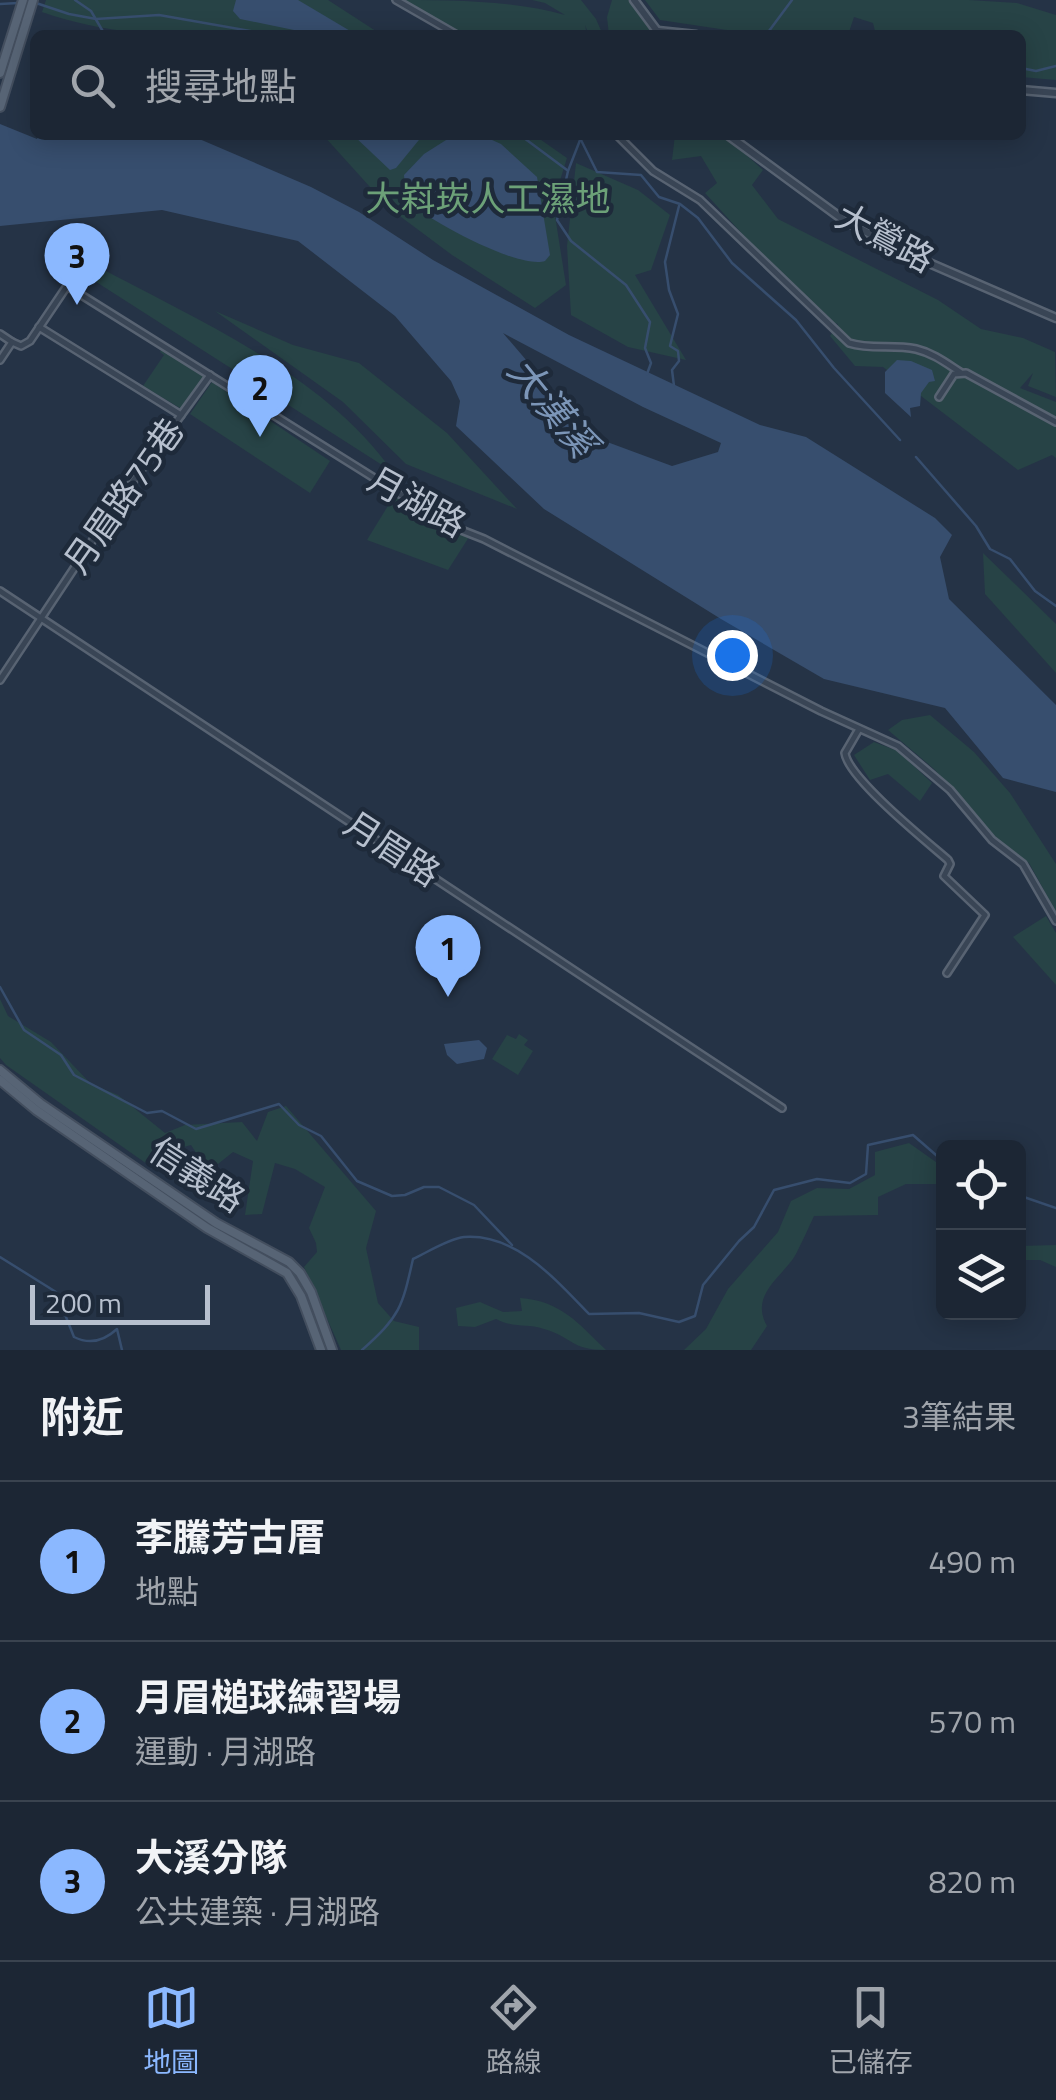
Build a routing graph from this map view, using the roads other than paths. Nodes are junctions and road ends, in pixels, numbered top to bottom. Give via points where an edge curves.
1 (23, 0) edge
2 (33, 0) edge
3 (396, 0) edge
4 (634, 0) edge
5 (448, 30) edge
6 (657, 30) edge
7 (0, 73) edge
8 (1026, 91) edge
9 (1056, 94) edge
10 (0, 106) edge
11 (621, 140) edge
12 (735, 140) edge
13 (1056, 318) edge
14 (38, 327) junction
15 (0, 334) edge
16 (12, 342) junction
17 (0, 360) edge
18 (960, 372) junction
19 (210, 376) junction
20 (939, 397) dead end
21 (180, 415) junction
22 (1056, 422) edge
23 (0, 591) edge
24 (40, 618) junction
25 (0, 680) edge
26 (859, 729) junction
27 (1056, 921) edge
28 (947, 973) dead end
29 (0, 1070) edge
30 (0, 1080) edge
31 (39, 1107) junction
32 (782, 1108) dead end
33 (30, 1119) dead end
34 (222, 1232) junction
35 (320, 1350) edge
36 (332, 1350) edge

1 - 7 main road
2 - 10 main road
3 - 5 street
4 - 6 street
8 - 9 street
11 - 18 street via 653,171 700,200 848,344 912,348
12 - 13 street, 大鶯路 via 859,229
14 - 16 street, 月湖路 via 30,341
14 - 19 street, 月湖路 via 67,286
14 - 21 street
15 - 16 street
16 - 17 street
18 - 20 street
18 - 22 street
19 - 21 street, 月眉路75巷
19 - 26 street, 月湖路 via 451,526
21 - 24 street, 月眉路75巷
23 - 24 street, 月眉路
24 - 25 street, 月眉路75巷
24 - 32 street, 月眉路
26 - 27 street, 月湖路 via 898,746 950,790 992,840 1023,864
26 - 28 street via 845,754 848,763 948,860 944,876 985,915
29 - 31 main road, 信義路
30 - 31 main road, 信義路
31 - 33 street
31 - 34 main road, 信義路
34 - 35 main road, 信義路 via 287,1273
34 - 36 main road, 信義路 via 300,1273

